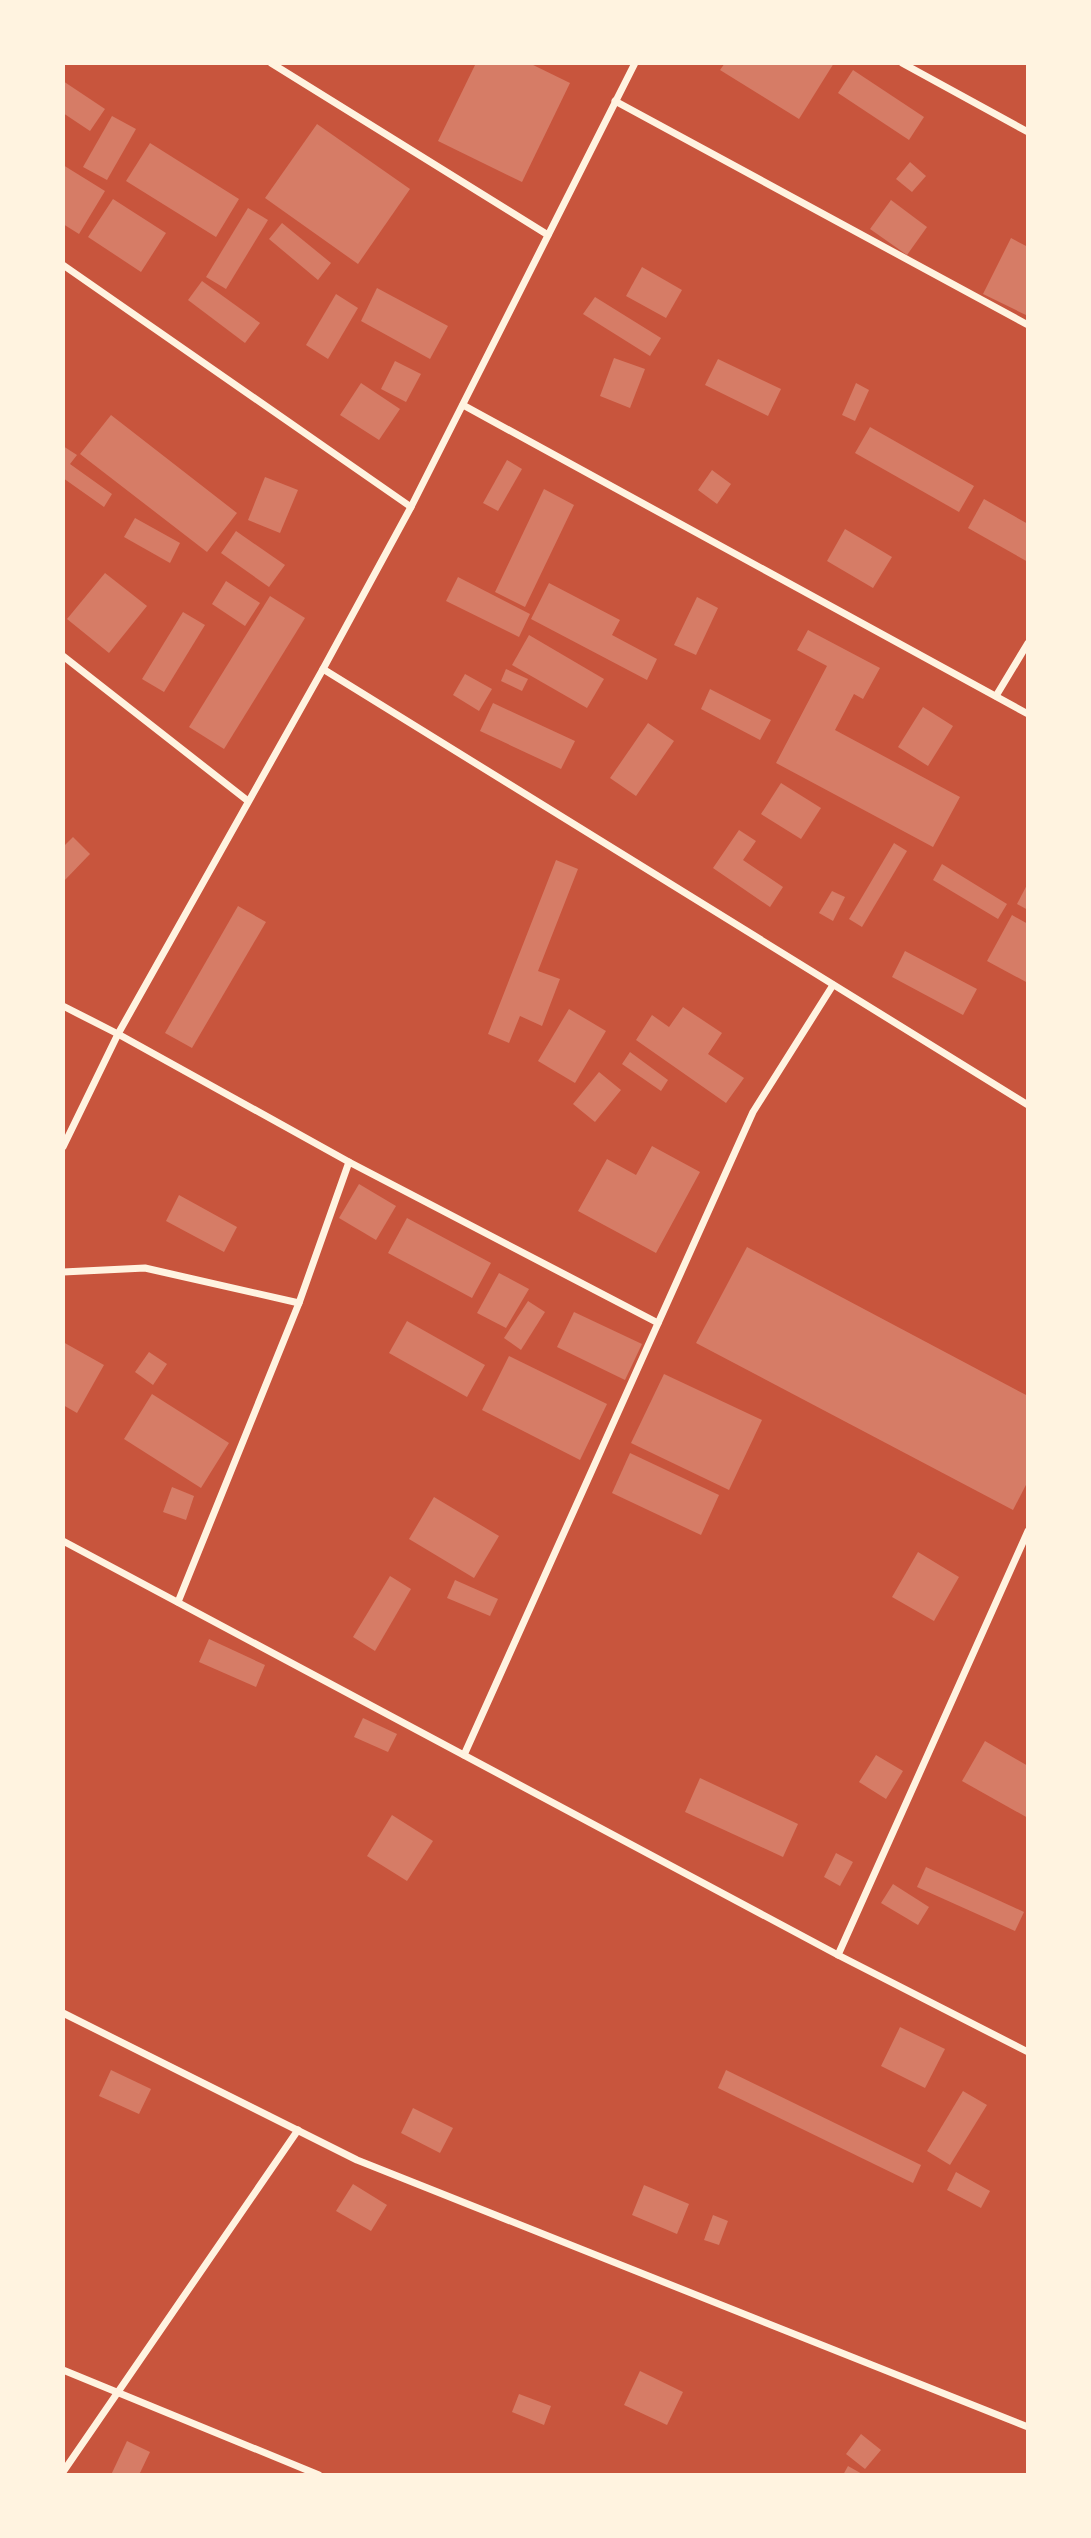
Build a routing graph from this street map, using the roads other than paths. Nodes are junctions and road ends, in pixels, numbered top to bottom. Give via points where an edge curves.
1 (271, 63) edge
2 (635, 63) edge
3 (902, 63) edge
4 (615, 101) junction
5 (1028, 132) edge
6 (548, 235) junction
7 (63, 265) edge
8 (1028, 326) edge
9 (463, 405) junction
10 (411, 507) junction
11 (1028, 643) edge
12 (63, 656) edge
13 (323, 668) junction
14 (996, 696) junction
15 (1028, 714) edge
16 (248, 801) junction
17 (834, 985) junction
18 (63, 1006) edge
19 (118, 1034) junction
20 (1028, 1105) edge
21 (63, 1147) edge
22 (349, 1162) junction
23 (63, 1272) edge
24 (299, 1303) junction
25 (658, 1323) junction
26 (1028, 1531) edge
27 (63, 1541) edge
28 (178, 1602) junction
29 (464, 1755) junction
30 (838, 1955) junction
31 (63, 2013) edge
32 (1028, 2052) edge
33 (298, 2130) junction
34 (63, 2370) edge
35 (115, 2393) junction
36 (1028, 2427) edge
37 (63, 2472) edge
38 (319, 2475) edge

1 - 6 street
2 - 4 street
3 - 5 street
4 - 6 street
4 - 8 street
6 - 9 street
7 - 10 street
9 - 10 street
9 - 14 street
10 - 13 street
11 - 14 street
12 - 16 street
13 - 16 street
13 - 17 street
14 - 15 street
16 - 19 street
17 - 20 street
17 - 25 street via 753,1112
18 - 19 street
19 - 21 street
19 - 22 street
22 - 24 street
22 - 25 street
23 - 24 street via 145,1268
24 - 28 street
25 - 29 street
26 - 30 street
27 - 28 street
28 - 29 street
29 - 30 street
30 - 32 street
31 - 33 street
33 - 35 street
33 - 36 street via 357,2160
34 - 35 street
35 - 37 street
35 - 38 street

